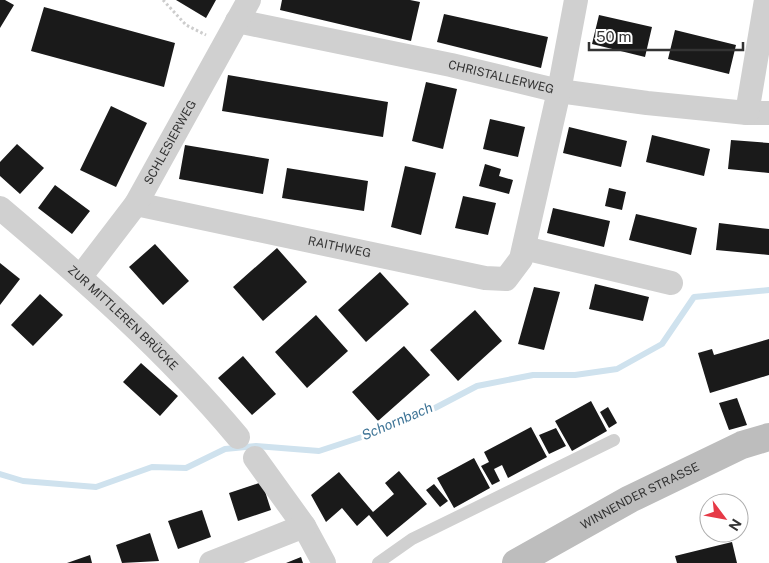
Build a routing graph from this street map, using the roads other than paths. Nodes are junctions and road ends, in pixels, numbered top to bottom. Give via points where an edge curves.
1 (249, 0) edge
2 (576, 0) edge
3 (766, 0) edge
4 (237, 22) junction
5 (559, 91) junction
6 (758, 113) edge
7 (136, 204) junction
8 (0, 208) edge
9 (524, 248) junction
10 (81, 276) junction
11 (671, 283) dead end
12 (238, 437) dead end
13 (769, 437) edge
14 (614, 440) dead end
15 (256, 458) dead end
16 (304, 526) junction
17 (211, 563) edge
18 (324, 563) edge
19 (378, 563) edge
20 (516, 563) edge

1 - 4 street, SCHLESIERWEG
2 - 5 street, RAITHWEG
3 - 6 street
4 - 5 street, CHRISTALLERWEG via 451,65
4 - 7 street, SCHLESIERWEG
5 - 6 street, CHRISTALLERWEG
5 - 9 street, RAITHWEG
7 - 9 street, RAITHWEG via 485,278 506,279 521,259
7 - 10 street, SCHLESIERWEG
8 - 10 street, ZUR MITTLEREN BRÜCKE
9 - 11 street
10 - 12 street, ZUR MITTLEREN BRÜCKE via 199,390
13 - 20 street, WINNENDER STRASSE via 742,445 630,499
14 - 19 lane via 412,539
15 - 16 street
16 - 17 street
16 - 18 street

